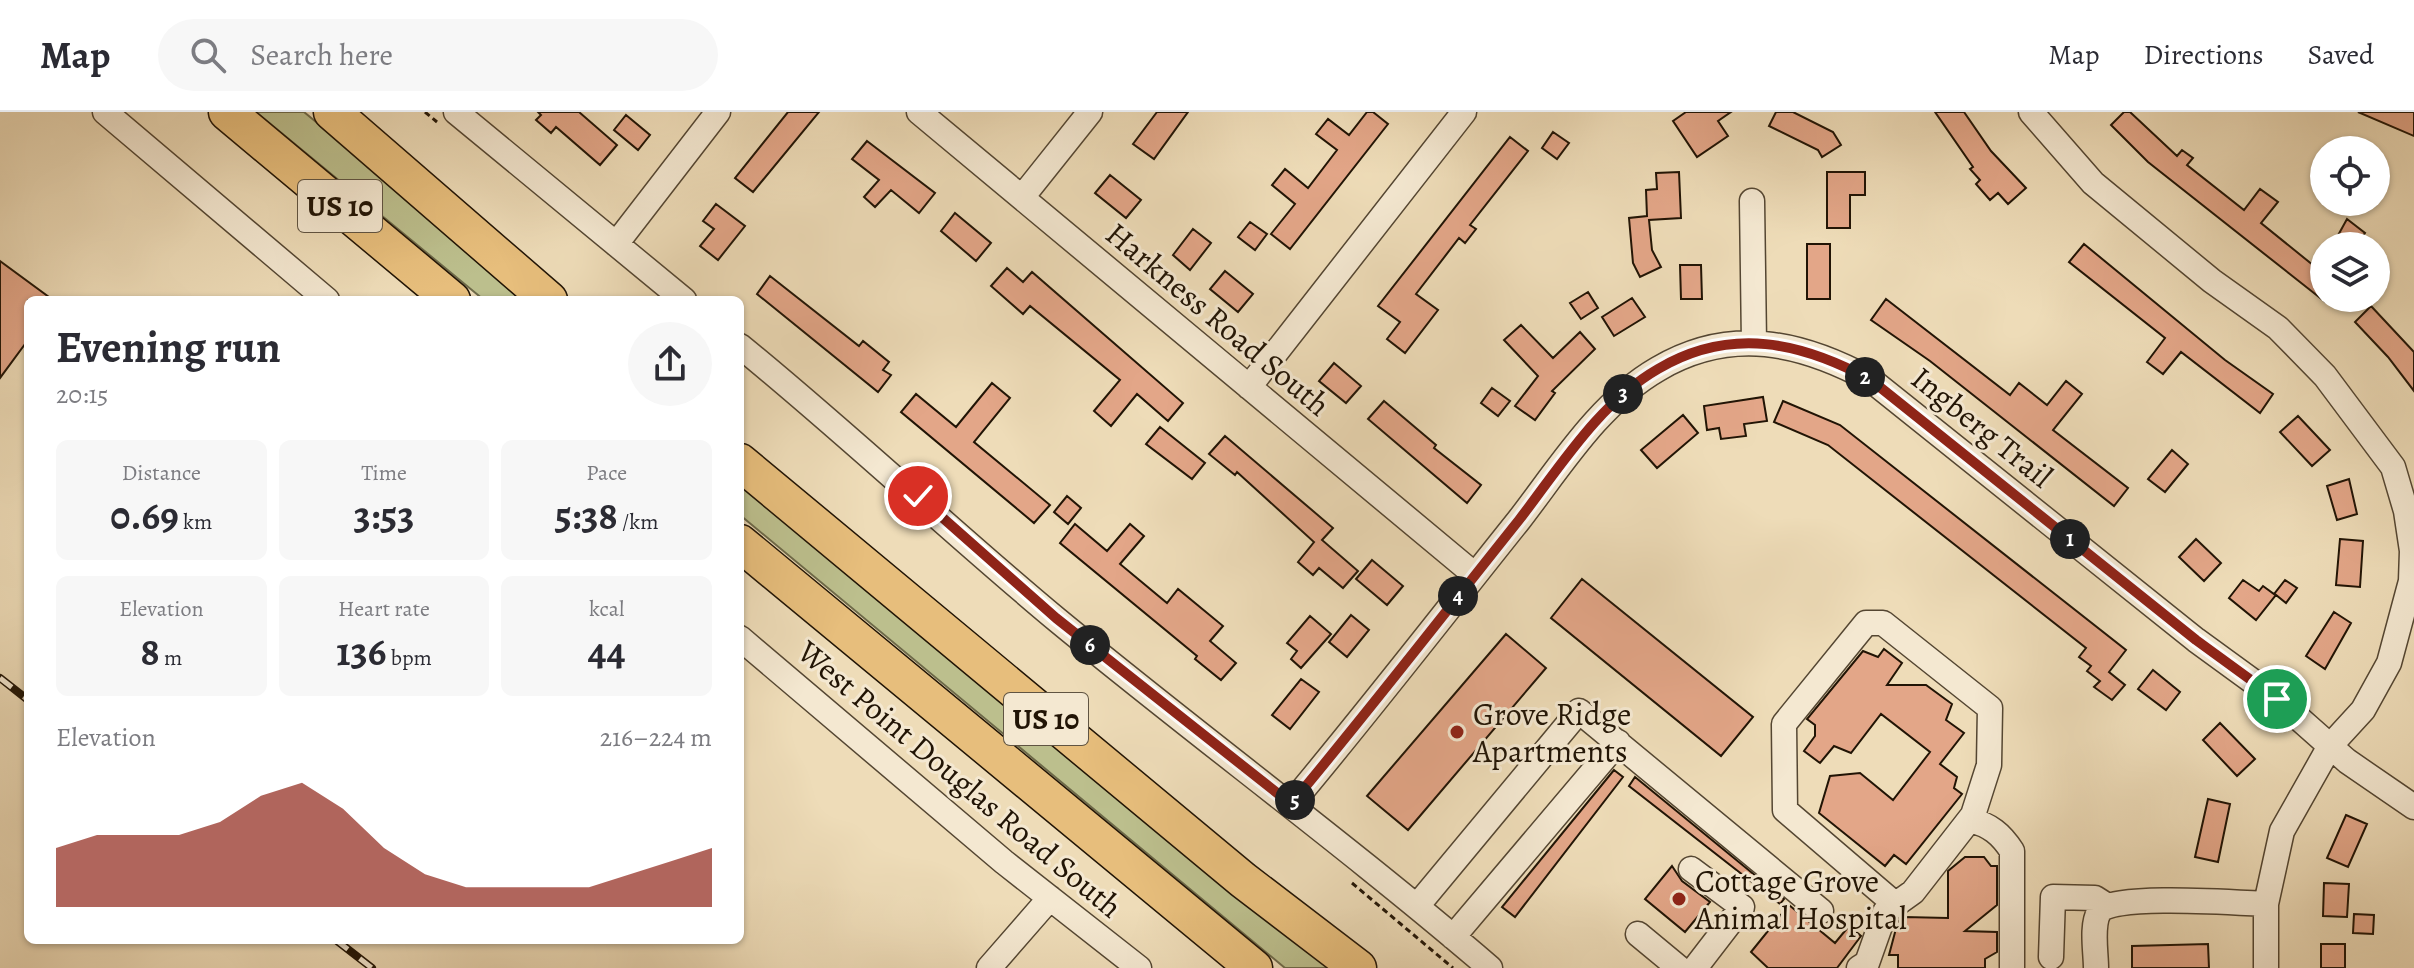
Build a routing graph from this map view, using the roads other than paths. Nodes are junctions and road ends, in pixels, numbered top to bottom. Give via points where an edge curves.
1 (105, 112) edge
2 (227, 112) edge
3 (332, 112) edge
4 (456, 112) edge
5 (718, 112) edge
6 (919, 112) edge
7 (1090, 112) edge
8 (1464, 112) edge
9 (2041, 115) edge
10 (1023, 196) junction
11 (1752, 201) dead end
12 (616, 244) junction
13 (322, 296) edge
14 (447, 296) edge
15 (544, 296) edge
16 (679, 296) edge
17 (1754, 343) junction
18 (744, 349) edge
19 (1249, 387) junction
20 (744, 465) edge
21 (744, 546) edge
22 (1475, 575) junction
23 (744, 641) edge
24 (1618, 742) junction
25 (2330, 746) junction
26 (1291, 804) junction
27 (2414, 807) edge
28 (1970, 820) junction
29 (1691, 869) dead end
30 (1050, 898) junction
31 (2266, 904) junction
32 (1896, 905) junction
33 (2106, 905) junction
34 (1417, 906) junction
35 (1821, 911) dead end
36 (1638, 934) dead end
37 (1453, 937) junction
38 (2051, 957) dead end
39 (1001, 965) edge
40 (1865, 966) edge
41 (1139, 968) edge
42 (1254, 968) edge
43 (1358, 968) edge
44 (1490, 968) edge
45 (1679, 968) edge
46 (1695, 968) edge
47 (2012, 968) edge
48 (2096, 968) edge
49 (2266, 968) edge

1 - 13 street
2 - 14 highway, US 10
3 - 15 highway, US 10
4 - 12 street
5 - 12 street
6 - 10 street, Harkness Road South
7 - 10 street
8 - 19 street
9 - 25 street via 2093,183 2278,328 2325,376 2393,467 2406,511 2411,581 2389,663 2363,710
10 - 19 street, Harkness Road South
11 - 17 street
12 - 16 street
17 - 22 street, Ingberg Trail via 1694,354 1660,367 1630,387
17 - 25 street, Ingberg Trail via 1812,351 1871,380
18 - 26 street via 1056,618
19 - 22 street, Harkness Road South
20 - 43 highway, US 10 via 1243,880
21 - 42 highway, US 10
22 - 26 street, Ingberg Trail
23 - 30 street, West Point Douglas Road South
24 - 34 street via 1579,711
24 - 35 street
24 - 37 street
25 - 27 street, Ingberg Trail
25 - 31 street via 2282,831
26 - 34 street
28 - 32 street via 1913,892
28 - 32 street via 1989,765 1990,708 1883,623 1866,623 1784,724 1785,810
28 - 47 street via 1986,824 2012,851
29 - 46 street via 1742,907
30 - 39 street
30 - 41 street, West Point Douglas Road South
31 - 33 street
31 - 49 street
32 - 40 street via 1885,912
33 - 38 street via 2095,898 2053,897
33 - 48 street via 2099,910 2096,926
34 - 37 street
36 - 45 street
37 - 44 street

